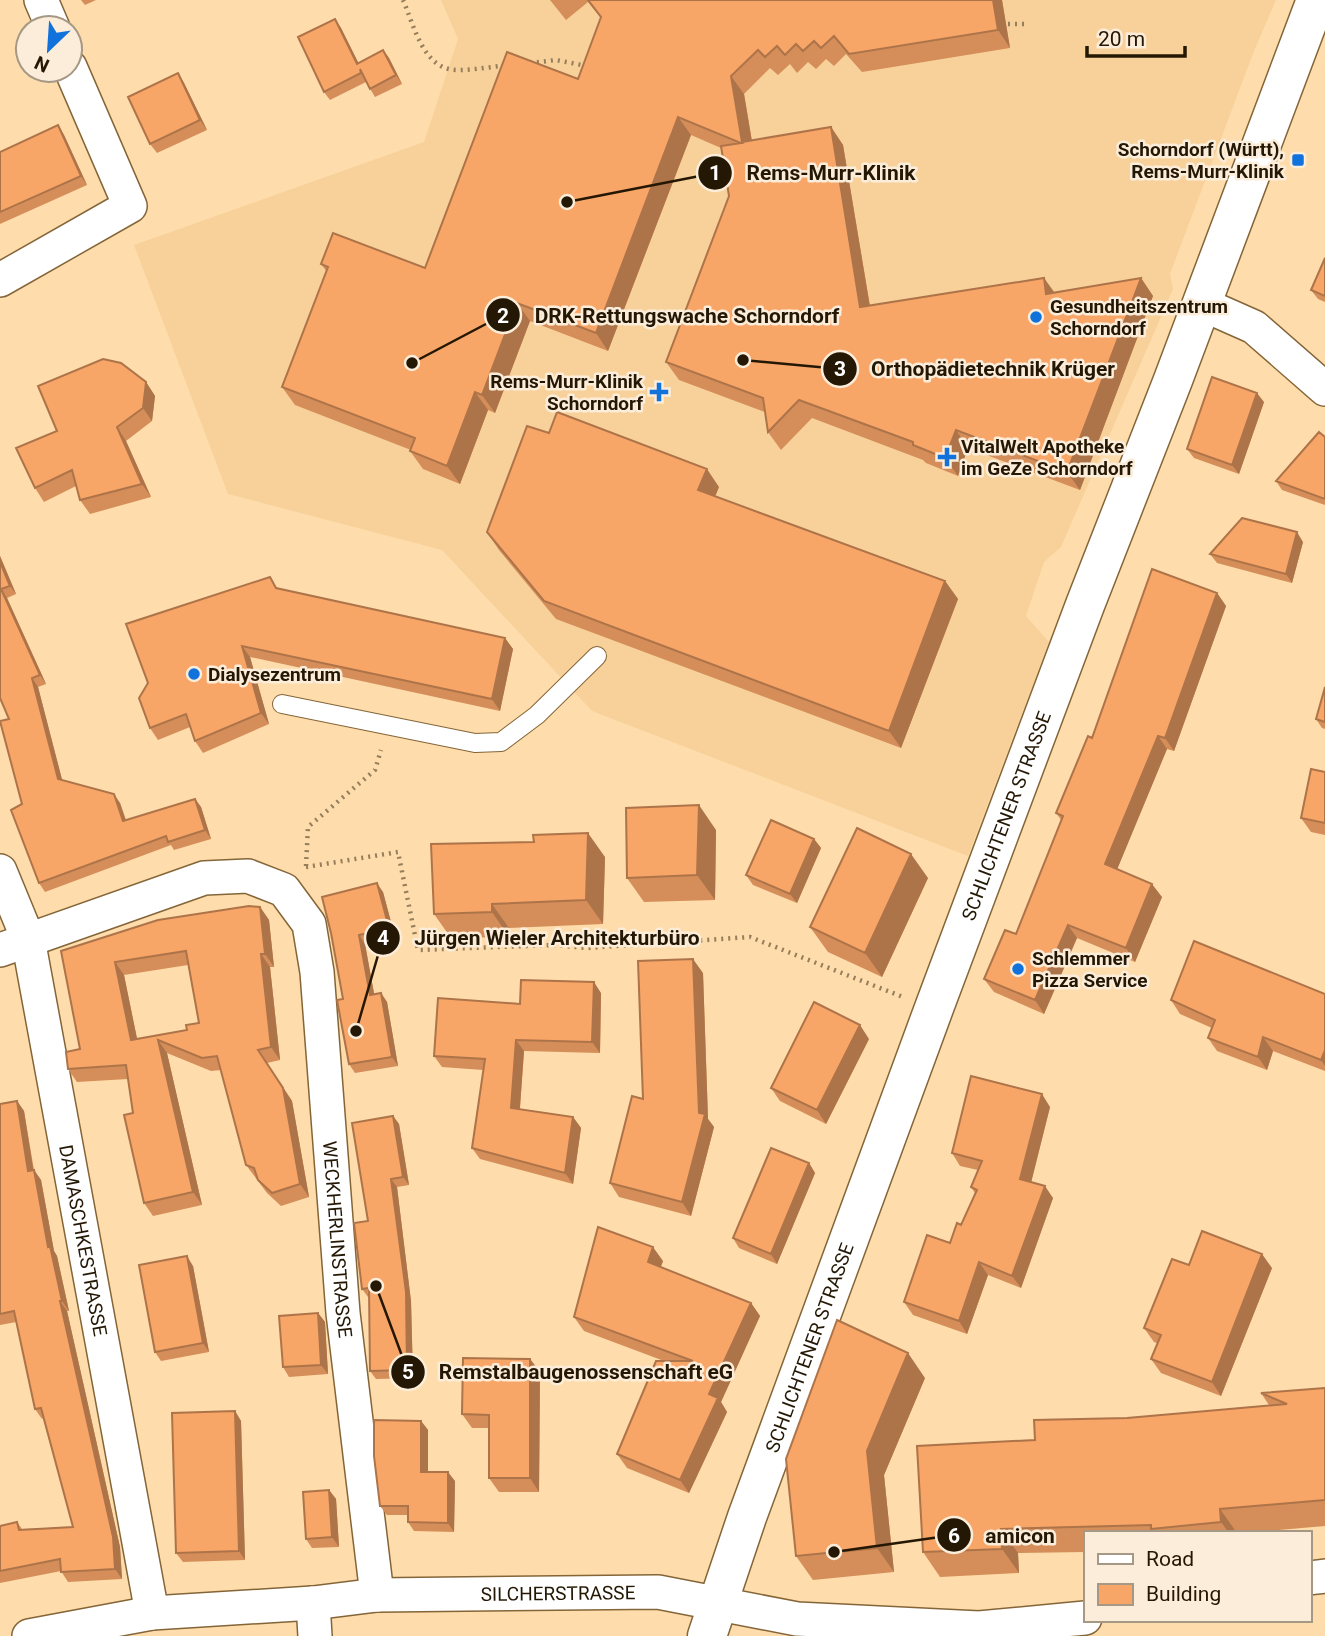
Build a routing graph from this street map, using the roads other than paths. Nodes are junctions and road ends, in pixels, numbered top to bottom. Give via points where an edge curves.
1 (1316, 0) edge
2 (77, 84) edge
3 (0, 280) edge
4 (1202, 304) junction
5 (1325, 389) edge
6 (597, 656) dead end
7 (282, 704) dead end
8 (0, 871) edge
9 (14, 944) edge
10 (377, 1595) junction
11 (313, 1602) junction
12 (152, 1613) junction
13 (1084, 1618) edge
14 (712, 1620) edge
15 (35, 1636) edge
16 (314, 1636) edge

1 - 4 main road, SCHLICHTENER STRASSE
2 - 3 street via 131,206
4 - 5 street via 1254,327
4 - 14 main road, SCHLICHTENER STRASSE via 1084,605
6 - 7 lane via 501,743 475,743
8 - 9 street, DAMASCHKESTRASSE
9 - 10 street, WECKHERLINSTRASSE via 204,878 248,876 284,890 309,924 317,972 343,1313
9 - 12 street, DAMASCHKESTRASSE
10 - 11 street, SILCHERSTRASSE
10 - 14 street, SILCHERSTRASSE via 658,1592
11 - 12 street, SILCHERSTRASSE
11 - 16 street
12 - 15 street, SILCHERSTRASSE
13 - 14 street, SILCHERSTRASSE via 979,1628 797,1619

